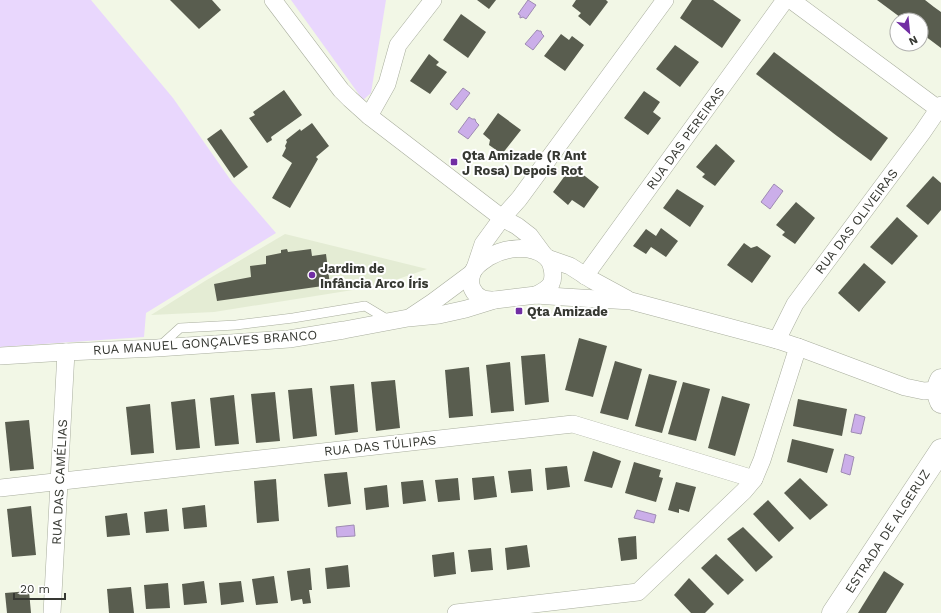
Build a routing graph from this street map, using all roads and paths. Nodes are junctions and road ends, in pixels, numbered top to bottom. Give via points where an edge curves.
1 (273, 0) edge
2 (433, 0) edge
3 (665, 0) edge
4 (785, 0) edge
5 (791, 0) edge
6 (940, 109) edge
7 (369, 116) junction
8 (502, 218) junction
9 (546, 257) junction
10 (473, 271) junction
11 (585, 276) junction
12 (536, 294) junction
13 (495, 300) junction
14 (630, 301) junction
15 (408, 318) junction
16 (777, 340) junction
17 (798, 347) junction
18 (66, 352) junction
19 (0, 356) edge
20 (940, 391) edge
21 (941, 450) edge
22 (754, 479) junction
23 (59, 482) junction
24 (0, 488) edge
25 (52, 613) edge
26 (456, 613) edge
27 (833, 613) edge

1 - 7 street via 341,90
2 - 7 street via 398,45 387,84
3 - 8 street via 519,199
4 - 11 street, RUA DAS PEREIRAS
5 - 6 street
6 - 16 street, RUA DAS OLIVEIRAS via 795,304
7 - 8 street
8 - 9 street via 530,236
8 - 10 street via 483,244
9 - 10 street, RUA MANUEL GONÇALVES BRANCO via 534,250 510,250 495,254
9 - 11 street, RUA MANUEL GONÇALVES BRANCO via 570,266
9 - 12 street, RUA MANUEL GONÇALVES BRANCO via 553,274 551,283 545,290
10 - 13 street, RUA MANUEL GONÇALVES BRANCO via 470,280 473,290 484,300
10 - 15 street, RUA MANUEL GONÇALVES BRANCO
11 - 14 street, RUA MANUEL GONÇALVES BRANCO
12 - 13 street, RUA MANUEL GONÇALVES BRANCO
12 - 14 street, RUA MANUEL GONÇALVES BRANCO
13 - 15 street, RUA MANUEL GONÇALVES BRANCO via 439,315
14 - 16 street, RUA MANUEL GONÇALVES BRANCO
15 - 18 street, RUA MANUEL GONÇALVES BRANCO via 289,339
16 - 17 street, RUA MANUEL GONÇALVES BRANCO
17 - 20 street, RUA MANUEL GONÇALVES BRANCO via 905,387
17 - 22 street
18 - 19 street, RUA MANUEL GONÇALVES BRANCO
18 - 23 street, RUA DAS CAMÉLIAS
21 - 27 main road, ESTRADA DE ALGERUZ
22 - 23 street, RUA DAS TÚLIPAS via 573,424
22 - 26 street via 638,592
23 - 24 street, RUA DAS TÚLIPAS
23 - 25 street, RUA DAS CAMÉLIAS

